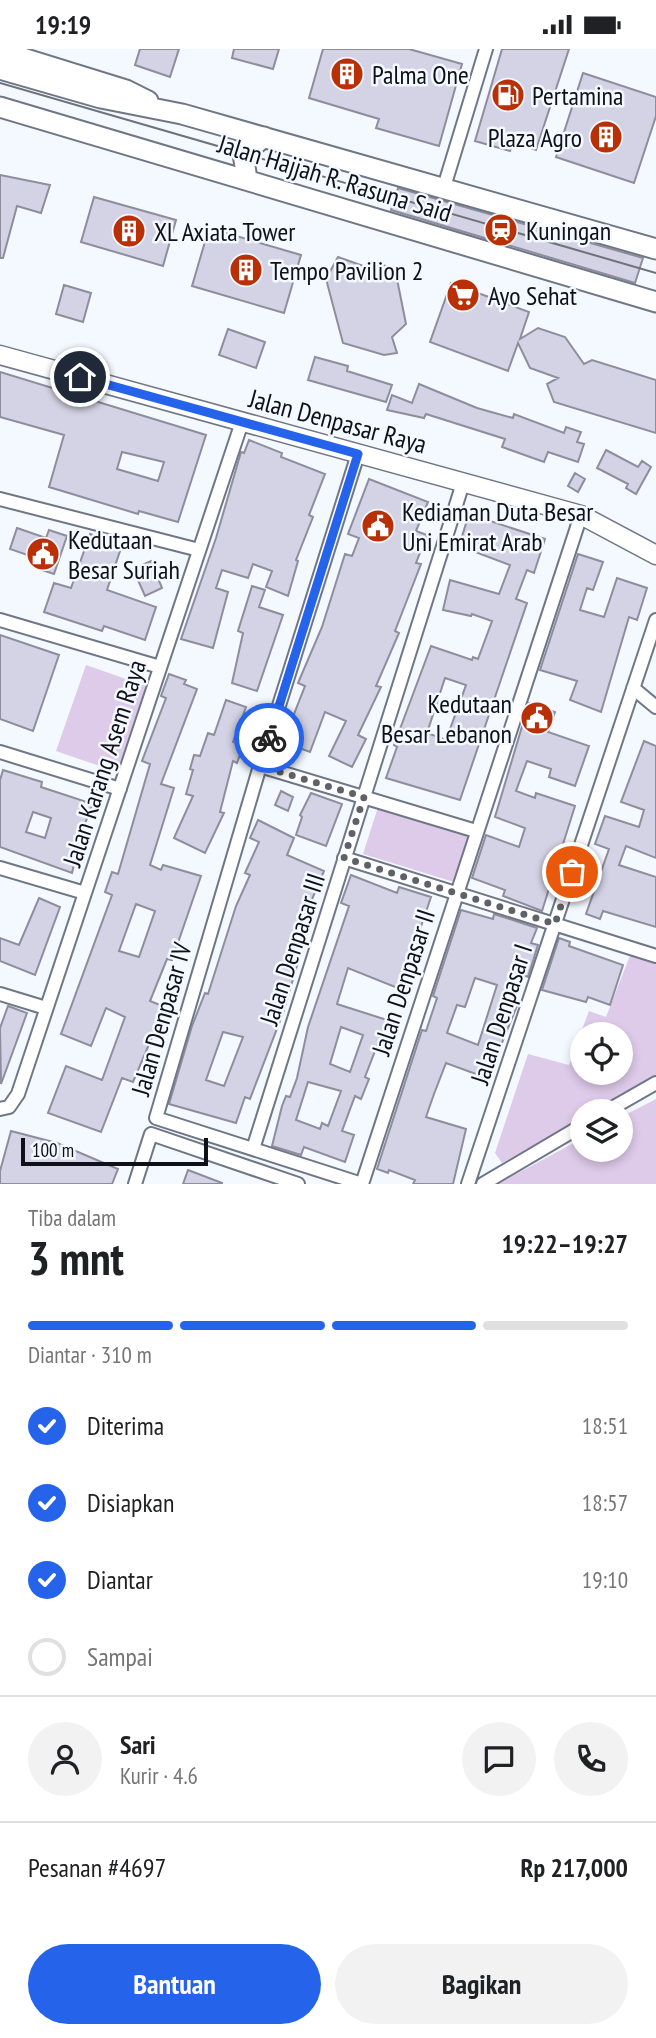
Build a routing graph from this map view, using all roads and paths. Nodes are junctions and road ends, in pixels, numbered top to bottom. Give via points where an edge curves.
1 (486, 49) edge
2 (0, 51) edge
3 (0, 69) edge
4 (0, 107) edge
5 (168, 110) junction
6 (0, 118) edge
7 (80, 130) junction
8 (264, 137) junction
9 (247, 179) junction
10 (444, 187) junction
11 (656, 249) edge
12 (656, 302) edge
13 (0, 355) edge
14 (242, 422) junction
15 (358, 454) junction
16 (463, 483) junction
17 (0, 499) edge
18 (582, 515) junction
19 (199, 550) junction
20 (656, 555) edge
21 (656, 619) edge
22 (0, 620) edge
23 (160, 667) junction
24 (633, 688) junction
25 (656, 707) edge
26 (0, 751) edge
27 (260, 766) junction
28 (120, 789) junction
29 (364, 797) junction
30 (477, 831) junction
31 (344, 858) junction
32 (0, 868) edge
33 (85, 893) junction
34 (456, 893) junction
35 (555, 924) junction
36 (656, 956) edge
37 (0, 994) edge
38 (46, 1008) junction
39 (656, 1083) edge
40 (628, 1099) edge
41 (0, 1109) edge
42 (570, 1133) edge
43 (253, 1149) junction
44 (135, 1184) edge
45 (298, 1184) edge
46 (362, 1184) edge
47 (468, 1184) edge
48 (483, 1184) edge

1 - 10 street
2 - 5 main road, Jalan Hajjah R. Rasuna Said via 126,90
3 - 5 main road, Jalan Hajjah R. Rasuna Said via 101,98
4 - 7 main road, Jalan Hajjah R. Rasuna Said
5 - 8 main road, Jalan Hajjah R. Rasuna Said
6 - 7 main road, Jalan Hajjah R. Rasuna Said via 46,131
7 - 9 main road, Jalan Hajjah R. Rasuna Said
8 - 9 main road via 243,154
8 - 10 main road, Jalan Hajjah R. Rasuna Said
9 - 12 main road, Jalan Hajjah R. Rasuna Said
10 - 11 main road, Jalan Hajjah R. Rasuna Said
13 - 14 street, Jalan Denpasar Raya
14 - 15 street, Jalan Denpasar Raya
14 - 19 street, Jalan Karang Asem Raya
15 - 16 street, Jalan Denpasar Raya
15 - 27 street, Jalan Denpasar IV
16 - 18 street, Jalan Denpasar Raya
16 - 29 street, Jalan Denpasar III
17 - 19 street
18 - 20 street, Jalan Denpasar Raya
18 - 30 street, Jalan Denpasar II
19 - 23 street, Jalan Karang Asem Raya
21 - 24 street, Jalan Denpasar I
22 - 23 street
23 - 28 street, Jalan Karang Asem Raya
24 - 25 street
24 - 35 street, Jalan Denpasar I
26 - 28 street
27 - 29 street
27 - 43 street, Jalan Denpasar IV via 156,1118
28 - 33 street, Jalan Karang Asem Raya
29 - 30 street
29 - 31 street, Jalan Denpasar III
30 - 34 street, Jalan Denpasar II
31 - 34 street
31 - 43 street, Jalan Denpasar III
32 - 33 street
33 - 38 street, Jalan Karang Asem Raya
34 - 35 street
34 - 46 street, Jalan Denpasar II
35 - 36 street
35 - 47 street, Jalan Denpasar I
37 - 38 street
38 - 41 street, Jalan Karang Asem Raya via 18,1094 9,1107
39 - 40 street
42 - 48 street
43 - 46 street, Jalan Denpasar IV
44 - 45 street via 151,1134

